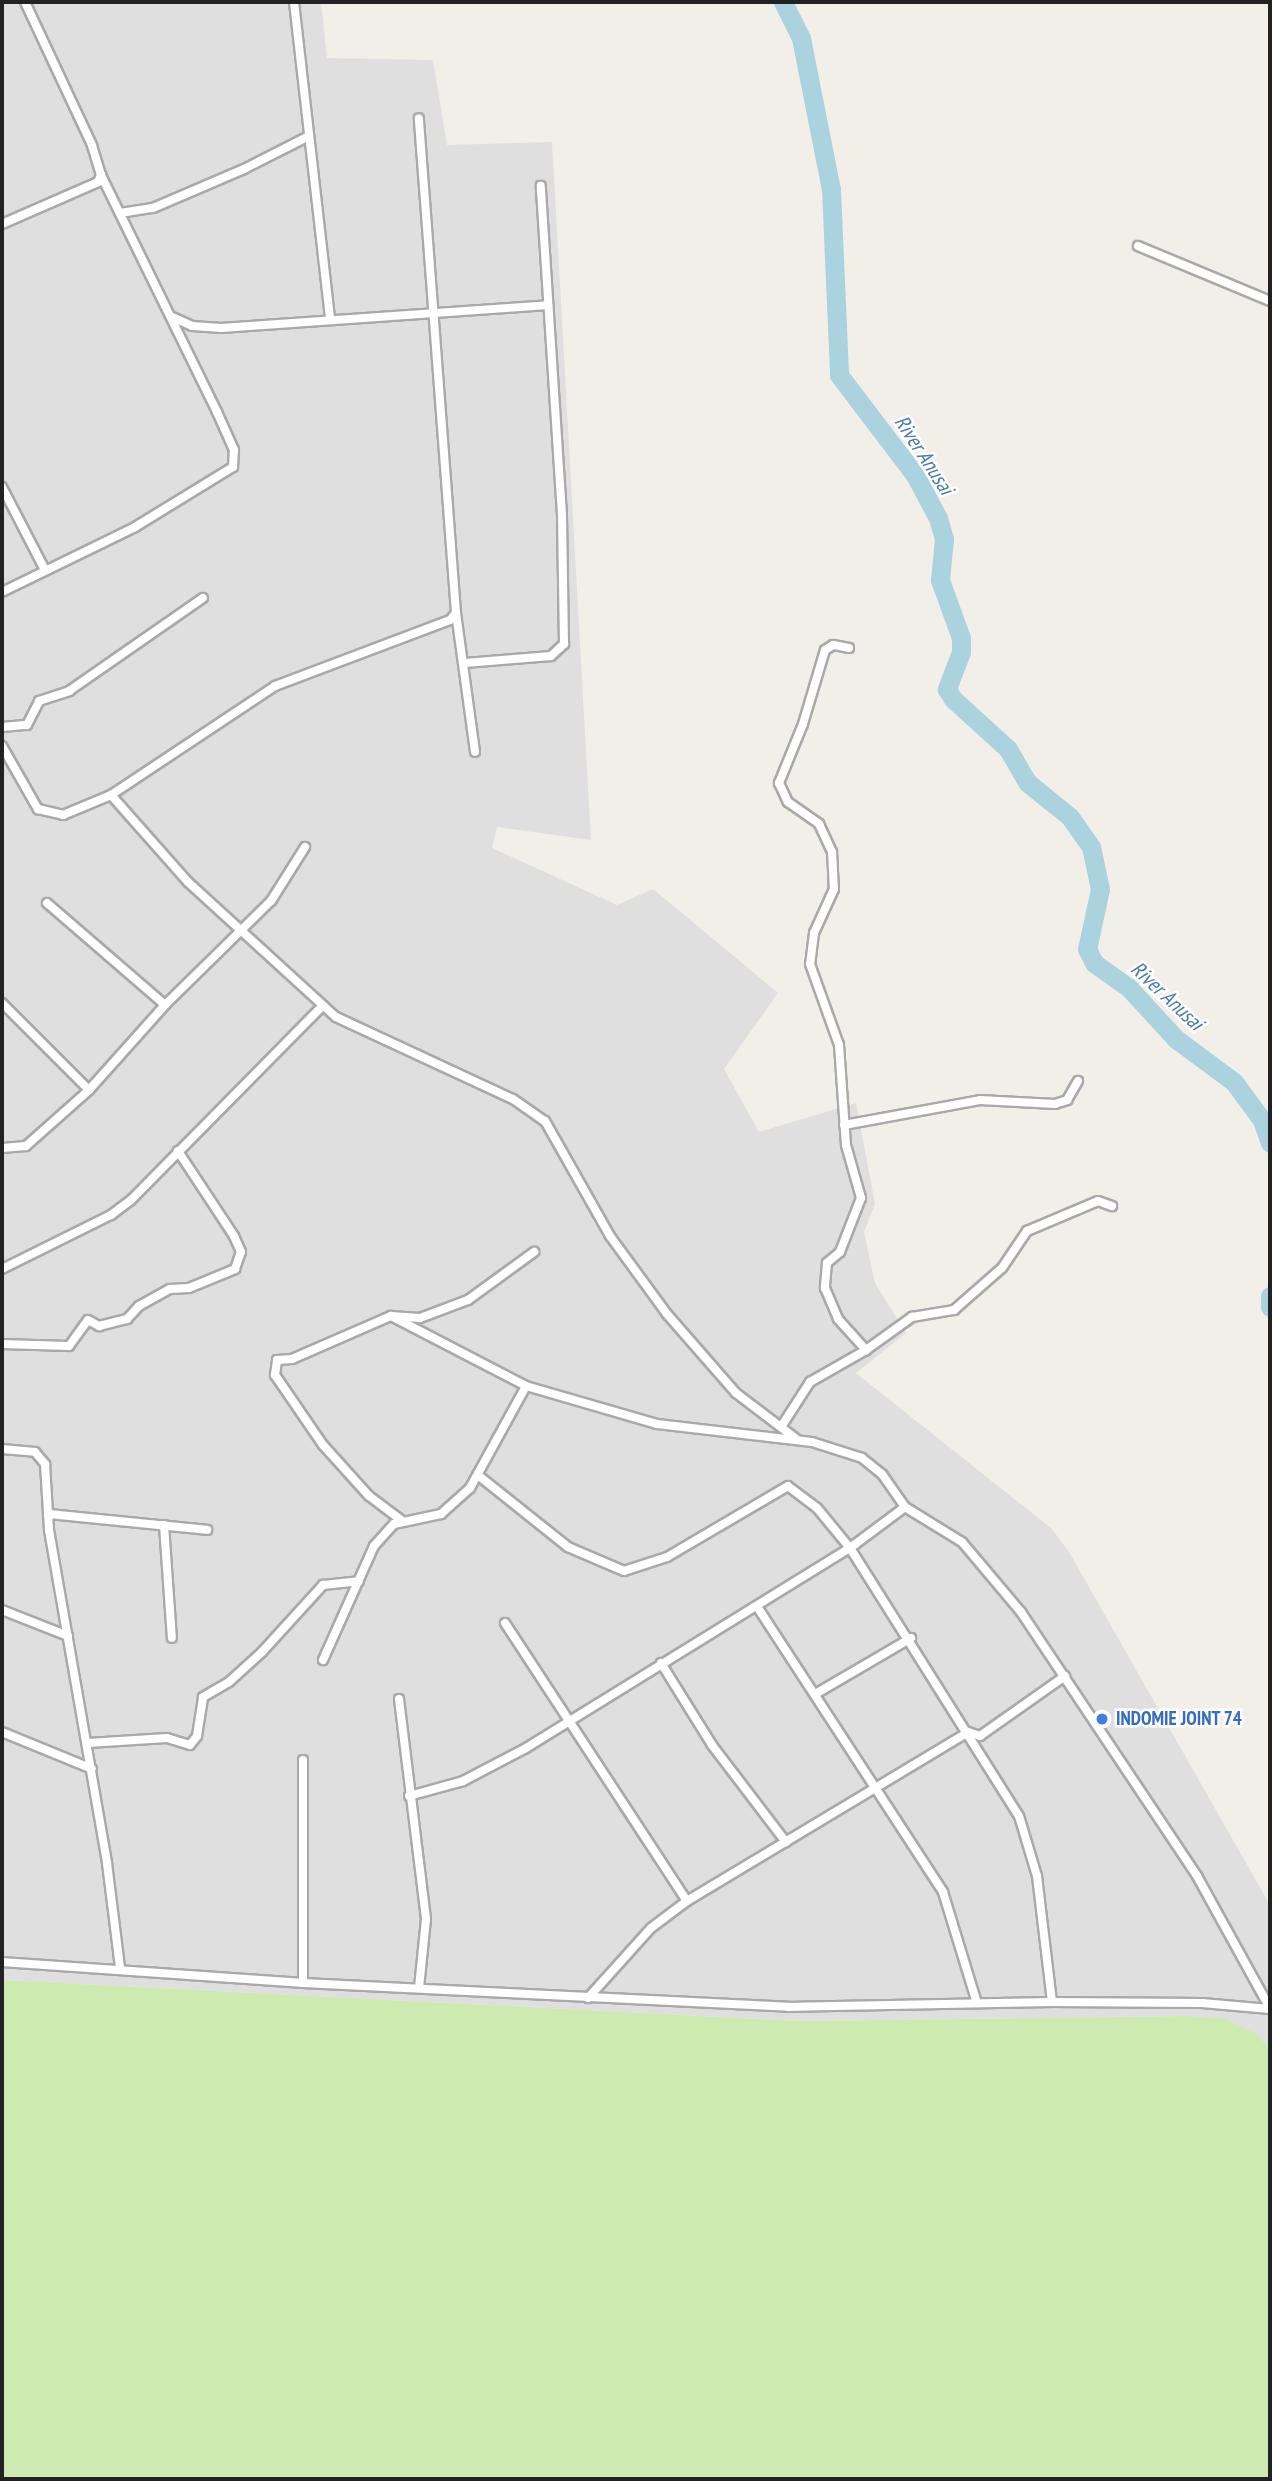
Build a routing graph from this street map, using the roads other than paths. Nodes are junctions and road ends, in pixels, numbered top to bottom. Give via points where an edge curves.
1 (25, 2) edge
2 (293, 2) edge
3 (419, 118) dead end
4 (307, 136) junction
5 (101, 175) junction
6 (541, 186) dead end
7 (120, 214) junction
8 (2, 224) edge
9 (1138, 246) dead end
10 (1270, 301) edge
11 (548, 306) junction
12 (436, 312) junction
13 (172, 317) junction
14 (330, 320) junction
15 (2, 487) edge
16 (45, 570) junction
17 (2, 592) edge
18 (203, 598) dead end
19 (456, 613) junction
20 (849, 648) dead end
21 (465, 663) junction
22 (2, 727) edge
23 (2, 746) edge
24 (475, 752) dead end
25 (5, 760) edge
26 (111, 795) junction
27 (305, 847) dead end
28 (47, 903) dead end
29 (241, 934) junction
30 (2, 1003) edge
31 (165, 1005) junction
32 (321, 1006) junction
33 (1078, 1081) dead end
34 (89, 1090) junction
35 (844, 1125) junction
36 (2, 1148) edge
37 (178, 1151) junction
38 (1112, 1206) dead end
39 (534, 1252) dead end
40 (2, 1269) edge
41 (391, 1316) junction
42 (2, 1344) edge
43 (866, 1350) junction
44 (526, 1386) junction
45 (781, 1427) junction
46 (797, 1440) junction
47 (2, 1449) edge
48 (479, 1476) junction
49 (905, 1507) junction
50 (48, 1514) junction
51 (401, 1520) junction
52 (163, 1525) junction
53 (207, 1530) dead end
54 (850, 1548) junction
55 (359, 1581) junction
56 (758, 1608) junction
57 (2, 1610) edge
58 (505, 1623) dead end
59 (68, 1636) junction
60 (172, 1638) dead end
61 (911, 1638) junction
62 (323, 1660) dead end
63 (661, 1663) junction
64 (1065, 1676) junction
65 (817, 1693) junction
66 (399, 1699) dead end
67 (571, 1721) junction
68 (2, 1732) edge
69 (968, 1732) junction
70 (88, 1744) junction
71 (303, 1760) dead end
72 (92, 1769) junction
73 (876, 1790) junction
74 (409, 1796) junction
75 (786, 1842) junction
76 (687, 1901) junction
77 (2, 1962) edge
78 (120, 1968) junction
79 (303, 1983) junction
80 (419, 1988) junction
81 (588, 1998) junction
82 (1052, 2002) junction
83 (977, 2003) junction
84 (1270, 2008) edge

1 - 5 street via 92,145
2 - 4 street via 307,99
3 - 12 street
4 - 7 street via 153,208
4 - 14 street
5 - 7 street
5 - 8 street via 99,182
6 - 11 street
7 - 13 street
9 - 10 street
11 - 12 street
11 - 21 street via 562,515 564,643 551,656
12 - 14 street
12 - 19 street
13 - 14 street via 192,326 221,328
13 - 16 street via 234,450 233,467 135,527
15 - 16 street
16 - 17 street
18 - 22 street via 69,691 39,701 27,725
19 - 21 street
19 - 26 street via 450,620 275,686
20 - 35 street via 833,645 824,653 810,705 779,783 788,802 819,824 832,852 834,889 814,933 810,964 839,1045
21 - 24 street
23 - 25 street
25 - 26 street via 30,800 47,813 63,815
26 - 29 street via 155,849
27 - 29 street via 271,901
28 - 31 street
29 - 31 street
29 - 32 street
30 - 34 street
31 - 34 street
32 - 37 street
32 - 45 street via 346,1023 534,1111 558,1141 632,1269 736,1393
33 - 35 street via 1062,1102 980,1100
34 - 36 street via 26,1146
35 - 43 street via 860,1198 840,1252 827,1263 825,1289 838,1320
37 - 40 street via 111,1215
37 - 42 street via 234,1236 241,1256 235,1269 189,1287 170,1289 139,1306 127,1319 99,1326 88,1320 69,1346
38 - 43 street via 1098,1201 1027,1231 1002,1268 954,1310 912,1317
39 - 41 street via 468,1300 420,1318
41 - 44 street
41 - 51 street via 292,1359 276,1360 274,1368 331,1455 369,1496
43 - 45 street via 810,1382
44 - 46 street via 657,1424
44 - 48 street
45 - 46 street
46 - 49 street via 862,1458 881,1474
47 - 50 street via 42,1457
48 - 51 street via 441,1514
48 - 54 street via 568,1547 624,1571 667,1557 788,1486 817,1508
49 - 54 street
49 - 64 street via 962,1542 988,1569
50 - 52 street
50 - 59 street
51 - 55 street via 374,1546
52 - 53 street
52 - 60 street
54 - 56 street
54 - 61 street
55 - 62 street
55 - 70 street via 323,1586 262,1652 229,1682 203,1697 197,1736 190,1745 167,1738
56 - 63 street
56 - 65 street
57 - 59 street
58 - 67 street
59 - 70 street
61 - 65 street
61 - 69 street
63 - 67 street
63 - 75 street via 712,1745
64 - 69 street via 980,1736
64 - 84 street via 1197,1876
65 - 73 street
66 - 74 street
67 - 74 street via 463,1781
67 - 76 street via 626,1814
68 - 72 street
69 - 73 street
69 - 82 street via 1019,1816 1028,1842 1037,1876
70 - 72 street
71 - 79 street
72 - 78 street
73 - 75 street
73 - 83 street via 943,1892
74 - 80 street via 426,1919
75 - 76 street
76 - 81 street via 651,1928
77 - 78 street
78 - 79 street
79 - 80 street
80 - 81 street
81 - 83 street via 788,2007
82 - 83 street
82 - 84 street

